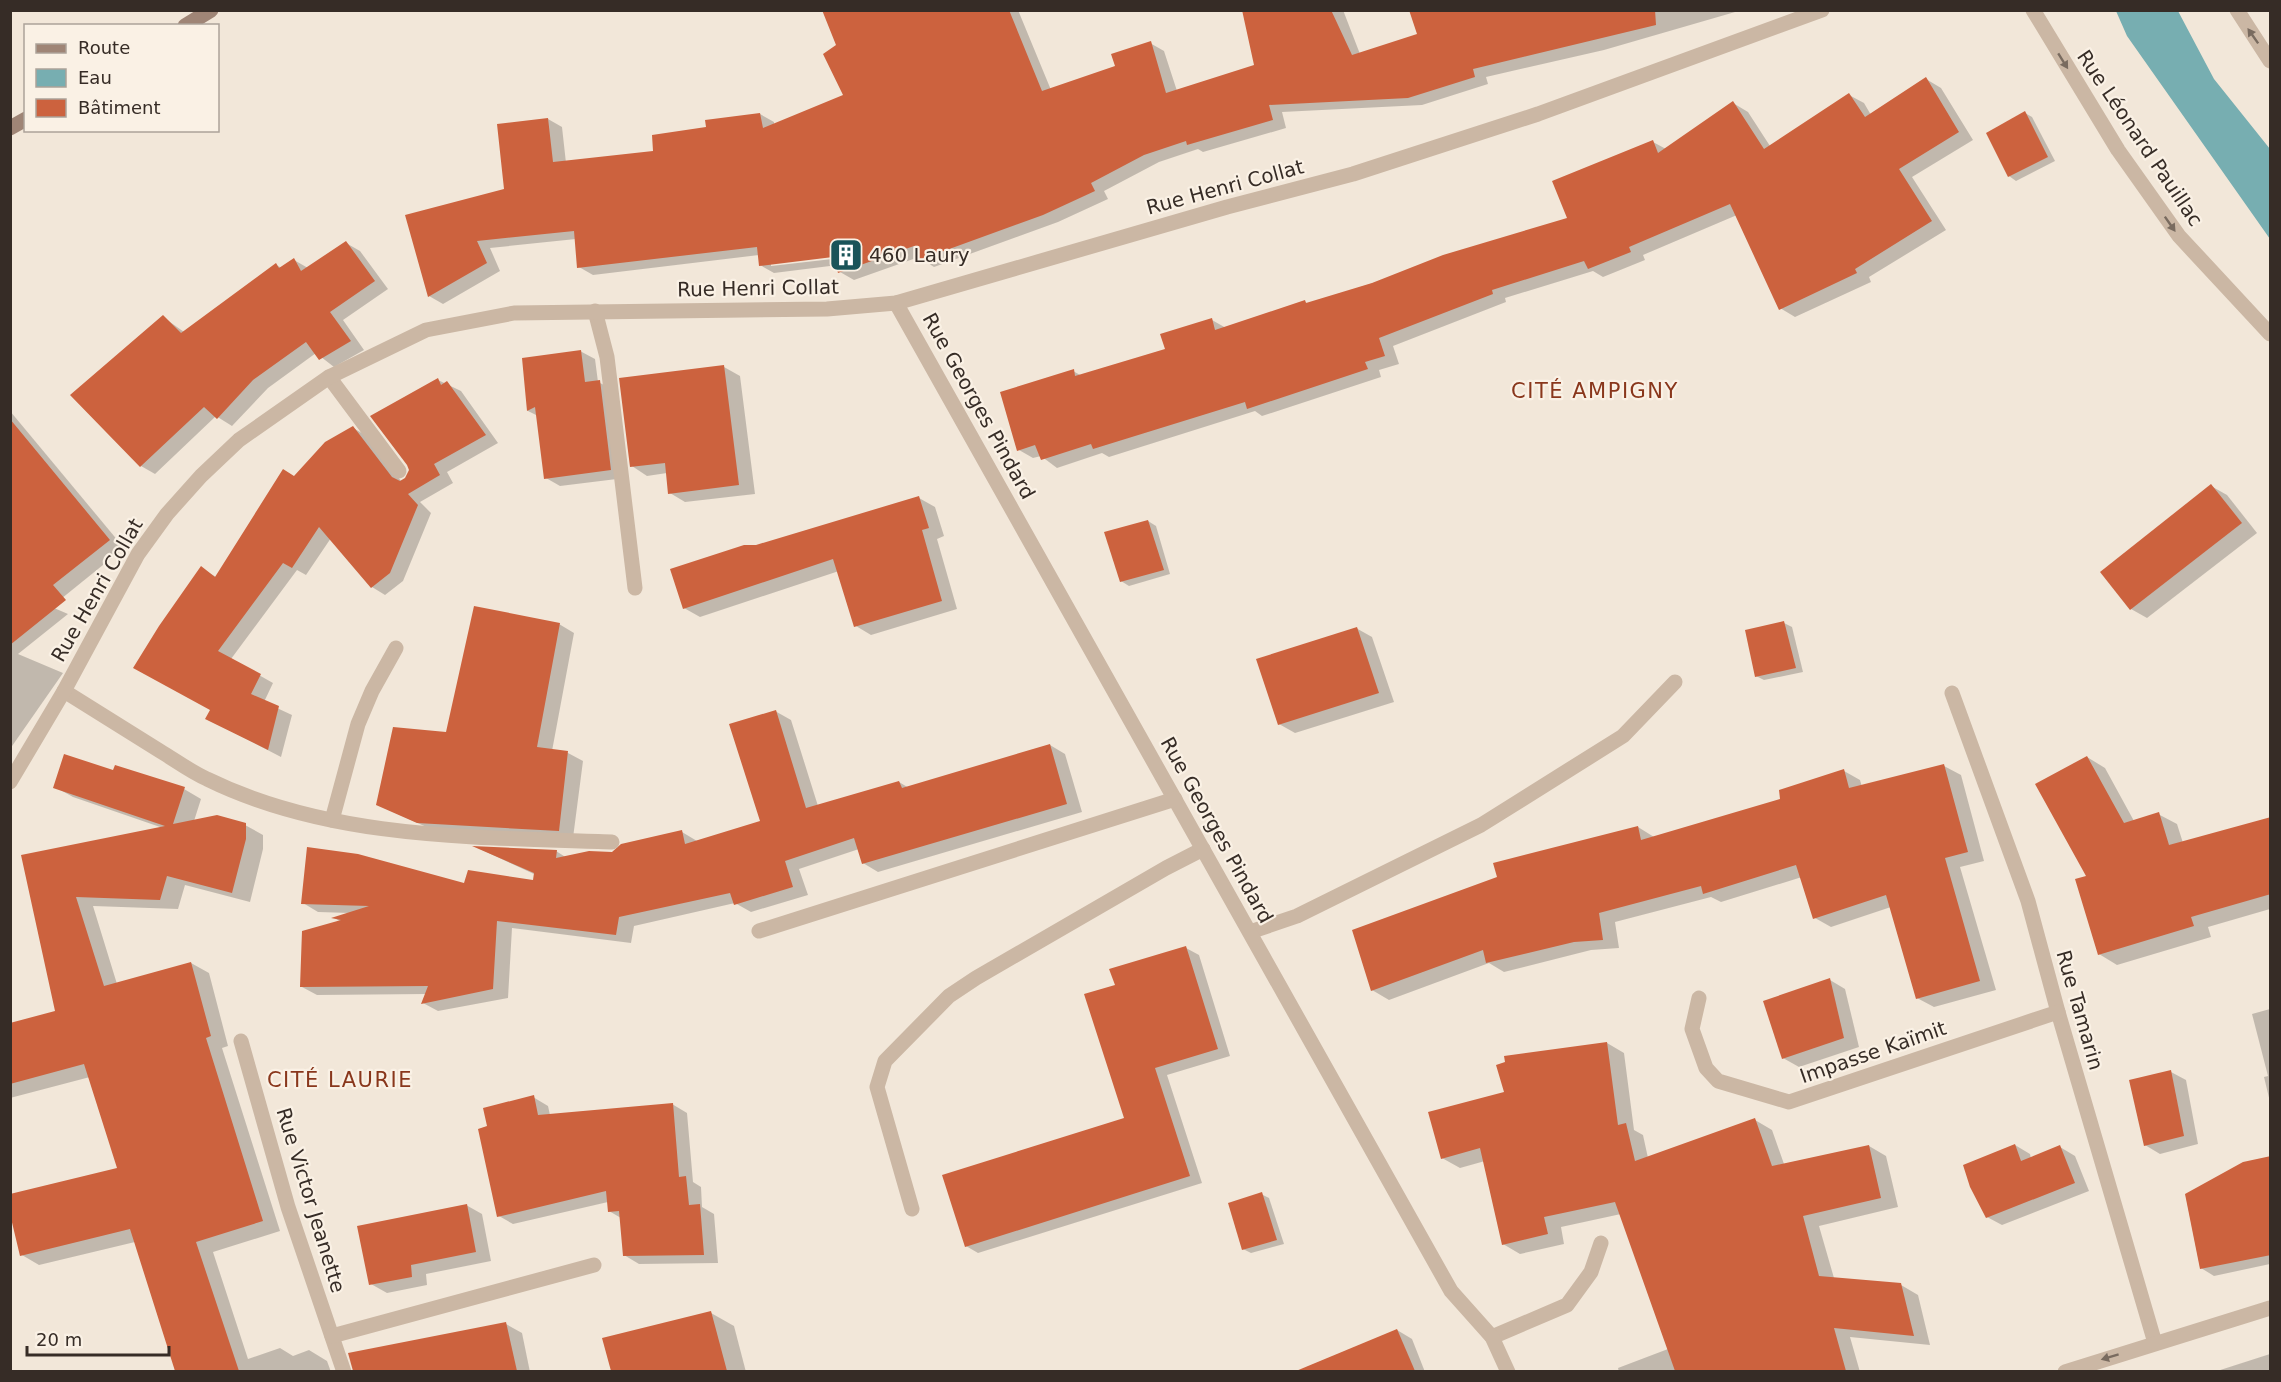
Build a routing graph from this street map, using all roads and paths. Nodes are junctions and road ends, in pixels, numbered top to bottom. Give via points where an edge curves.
1 (211, 10) edge
2 (1822, 10) edge
3 (2033, 10) edge
4 (2236, 10) edge
5 (188, 24) edge
6 (2271, 61) edge
7 (24, 120) edge
8 (10, 128) edge
9 (896, 303) junction
10 (595, 311) junction
11 (2271, 334) edge
12 (329, 377) junction
13 (399, 471) dead end
14 (635, 588) dead end
15 (396, 648) dead end
16 (1675, 682) dead end
17 (64, 691) junction
18 (1952, 693) dead end
19 (10, 782) edge
20 (1175, 799) junction
21 (332, 820) junction
22 (612, 842) dead end
23 (1203, 849) junction
24 (759, 931) dead end
25 (1250, 932) junction
26 (1699, 998) dead end
27 (2058, 1012) junction
28 (241, 1041) dead end
29 (912, 1209) dead end
30 (1601, 1243) dead end
31 (594, 1265) dead end
32 (2271, 1308) edge
33 (332, 1336) junction
34 (1492, 1337) junction
35 (2155, 1343) junction
36 (344, 1371) edge
37 (1508, 1371) edge
38 (2066, 1371) edge

1 - 5 main road
2 - 9 street, Rue Henri Collat via 1538,114 1353,174
3 -> 11 street, Rue Léonard Pauillac via 2118,150 2178,236
6 -> 4 street
7 - 8 main road
9 - 10 street, Rue Henri Collat via 827,309
9 - 20 street, Rue Georges Pindard
10 - 12 street, Rue Henri Collat via 514,313 426,330
10 - 14 street via 607,357
12 - 13 street
12 - 17 street, Rue Henri Collat via 239,440 167,514 138,554
15 - 21 street via 358,724
16 - 25 street via 1623,736 1481,825 1298,916
17 - 19 street, Rue Henri Collat
17 - 21 street via 206,779 262,801
18 - 27 street, Rue Tamarin via 2028,901
20 - 23 street, Rue Georges Pindard
20 - 24 street
21 - 22 street via 407,832
23 - 25 street, Rue Georges Pindard
23 - 29 street via 976,978 949,996 885,1061 877,1087
25 - 34 street, Rue Georges Pindard via 1451,1292
26 - 27 street, Impasse Kaïmit via 1692,1029 1706,1068 1718,1081 1789,1102
27 - 35 street, Rue Tamarin
28 - 33 street, Rue Victor Jeanette via 288,1207
30 - 34 street via 1591,1272 1567,1305
31 - 33 street
32 - 35 street
33 - 36 street, Rue Victor Jeanette
34 - 37 street, Rue Georges Pindard
35 -> 38 street

